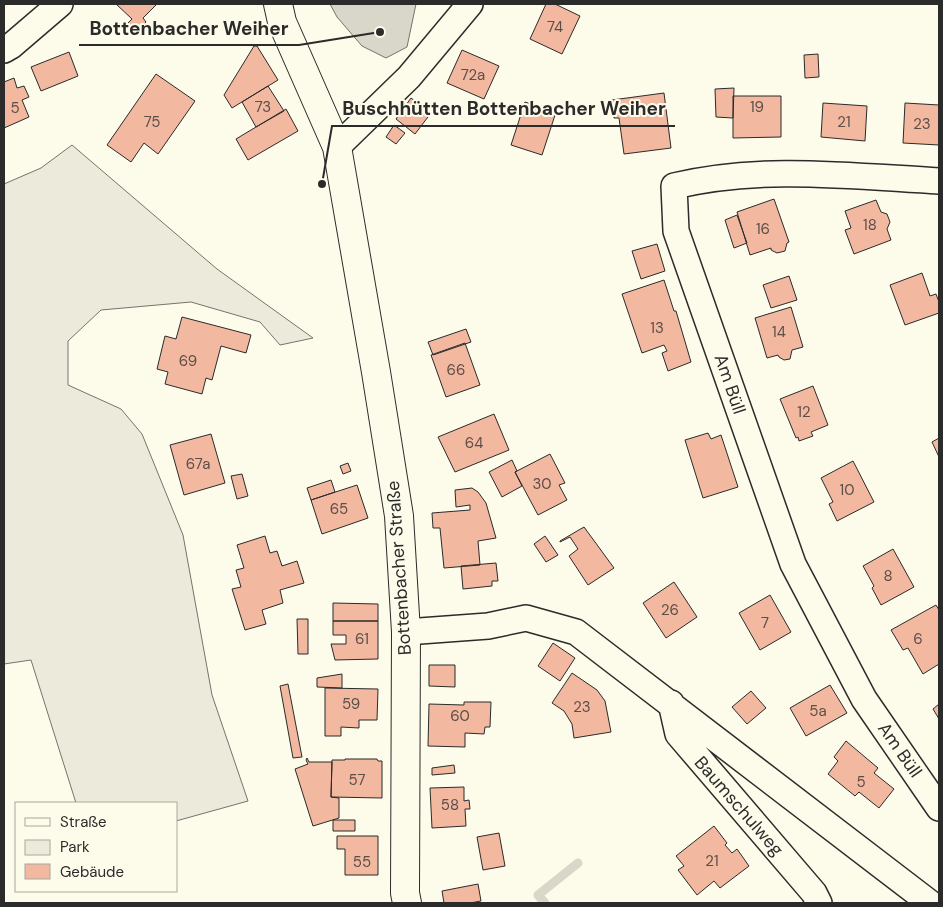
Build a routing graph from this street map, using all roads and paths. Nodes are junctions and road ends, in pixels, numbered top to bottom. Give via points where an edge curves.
1 (60, 4) edge
2 (278, 4) edge
3 (470, 4) edge
4 (4, 50) edge
5 (337, 147) junction
6 (939, 181) edge
7 (406, 632) junction
8 (671, 704) junction
9 (939, 808) edge
10 (407, 903) edge
11 (818, 903) edge
12 (930, 903) edge

1 - 4 street
2 - 5 street, Bottenbacher Straße via 282,22
3 - 5 street via 408,76
5 - 7 street, Bottenbacher Straße via 399,516
6 - 9 street, Am Büll via 790,172 705,178 674,186 676,231 793,564 864,699
7 - 8 street via 488,626 526,618 576,632
7 - 10 street, Bottenbacher Straße
8 - 11 street, Baumschulweg via 678,734 814,893
8 - 12 street

